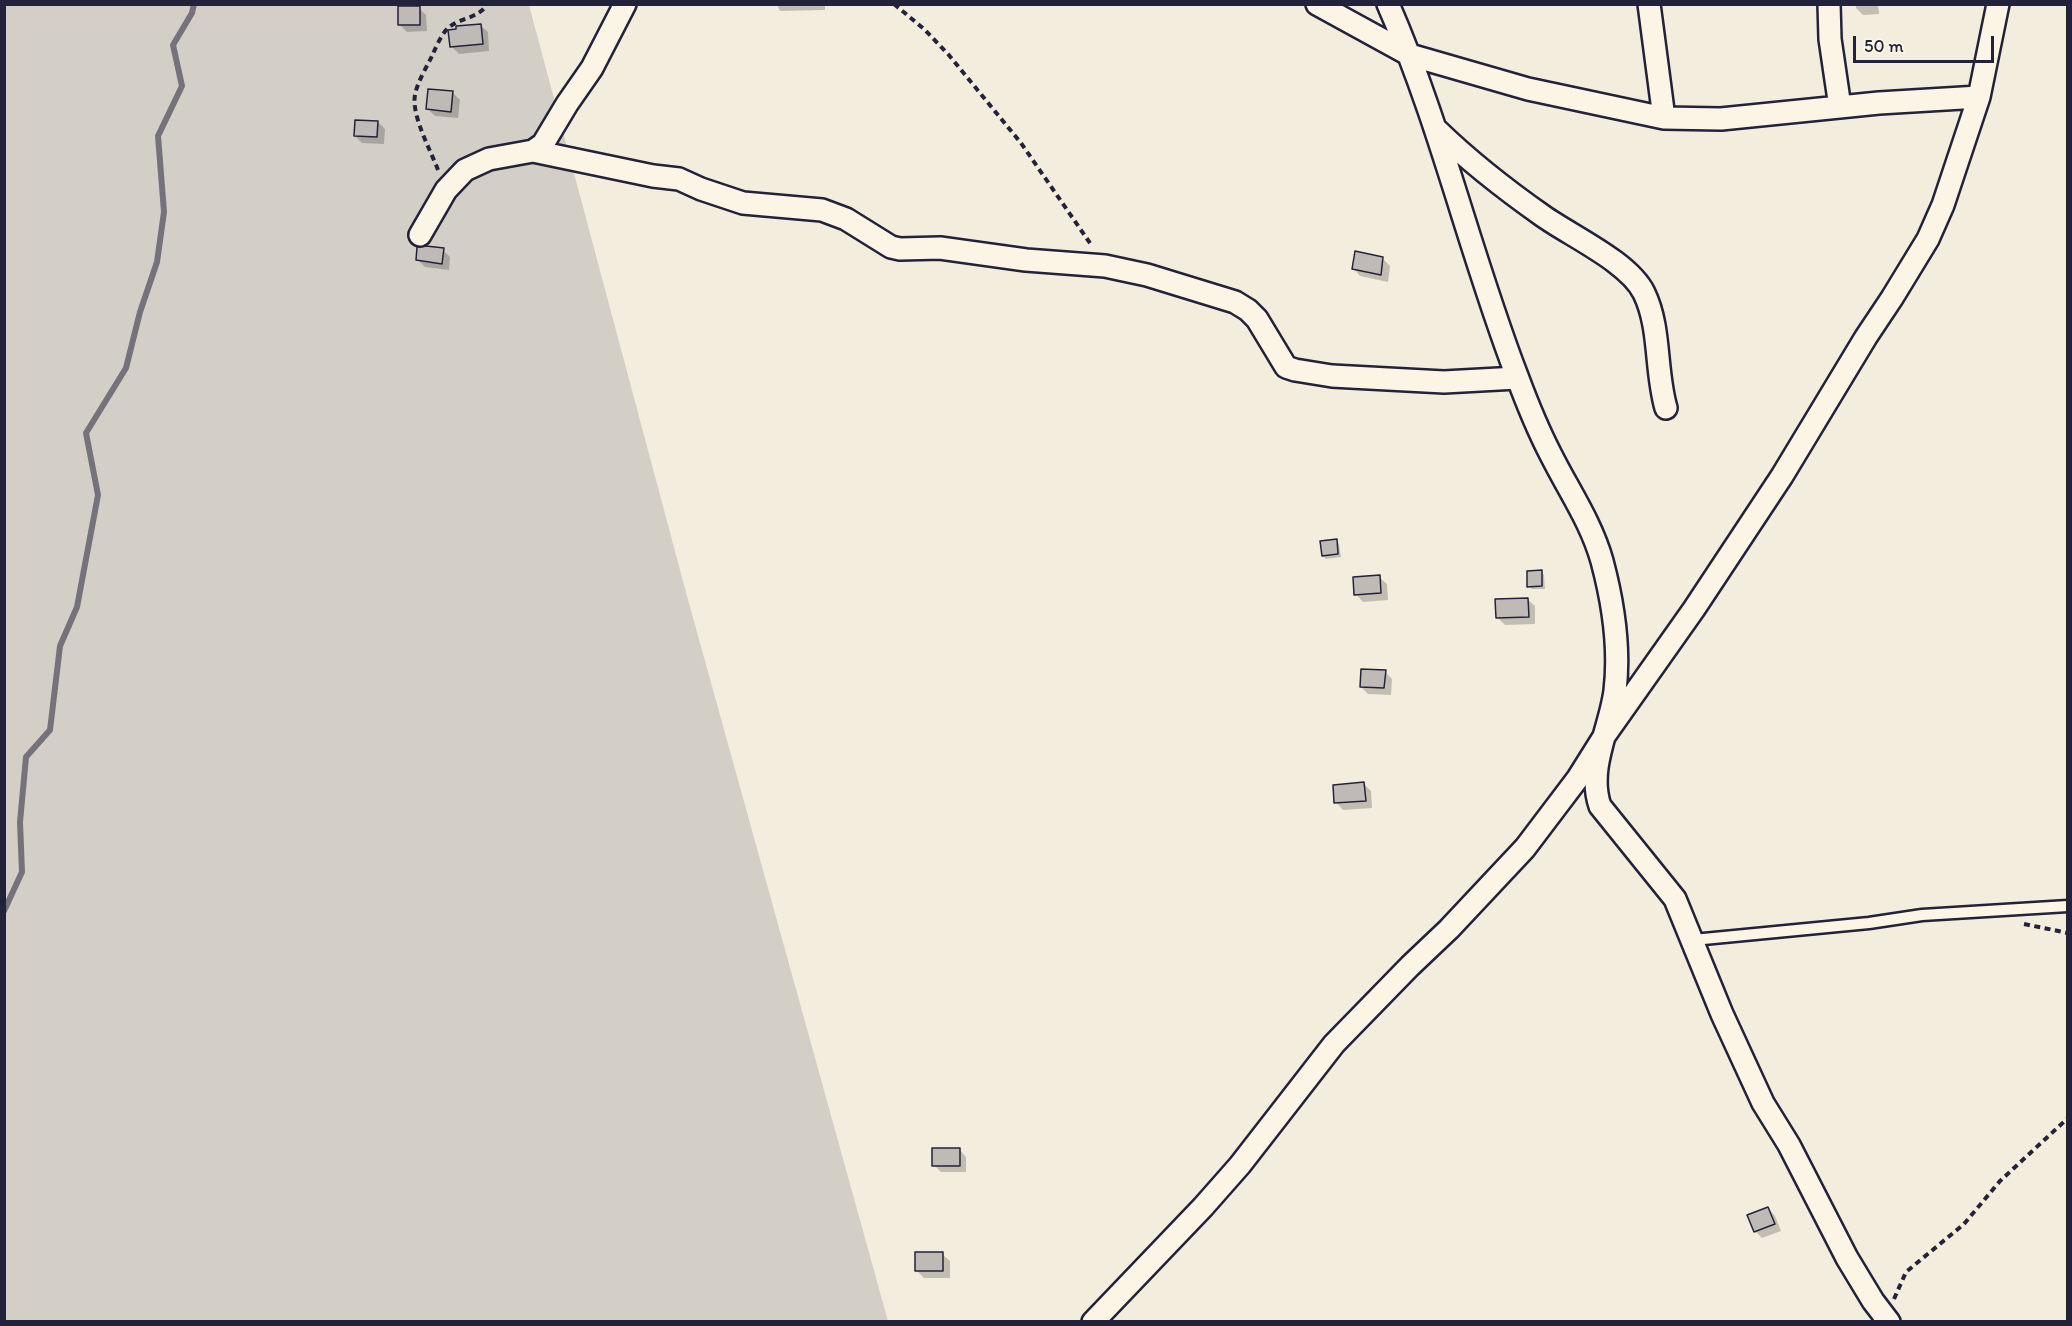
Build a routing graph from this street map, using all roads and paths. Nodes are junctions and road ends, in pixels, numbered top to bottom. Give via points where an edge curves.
1 (487, 4) edge
2 (625, 4) edge
3 (894, 4) edge
4 (1317, 4) edge
5 (1388, 4) edge
6 (1649, 4) edge
7 (1829, 4) edge
8 (1998, 4) edge
9 (1410, 55) junction
10 (1979, 97) junction
11 (1839, 107) junction
12 (1664, 118) junction
13 (1436, 129) junction
14 (533, 151) junction
15 (446, 190) junction
16 (420, 235) dead end
17 (1105, 266) junction
18 (1517, 378) junction
19 (1666, 408) dead end
20 (1605, 735) junction
21 (2067, 906) edge
22 (1692, 940) junction
23 (2067, 1118) edge
24 (1888, 1320) edge
25 (1093, 1322) edge

1 - 15 path via 485,9 446,31 415,95 418,118
2 - 14 street via 592,69 543,144
3 - 17 path via 924,28 1022,142
4 - 9 street
5 - 9 street
6 - 12 street
7 - 11 street
8 - 10 street
9 - 12 street via 1528,89
9 - 13 street
10 - 11 street
10 - 20 street via 1943,205 1915,262 1782,476
11 - 12 street via 1721,119
13 - 18 street
13 - 19 street via 1467,159 1545,217 1626,270 1643,290 1653,312 1659,381
14 - 15 street via 478,163 465,170
14 - 17 street via 679,179 743,202 822,210 900,249 940,248
15 - 16 street
17 - 18 street via 1235,302 1257,320 1286,367 1295,370 1332,376 1444,382
18 - 20 street via 1551,457 1588,523 1602,561 1616,645 1615,691
20 - 22 street via 1595,778 1600,806 1675,899
20 - 25 street via 1526,848 1334,1044 1240,1165
21 - 22 lane via 1922,915
22 - 24 street via 1763,1103 1847,1258
23 - 24 path via 2000,1181 1964,1224 1906,1272

